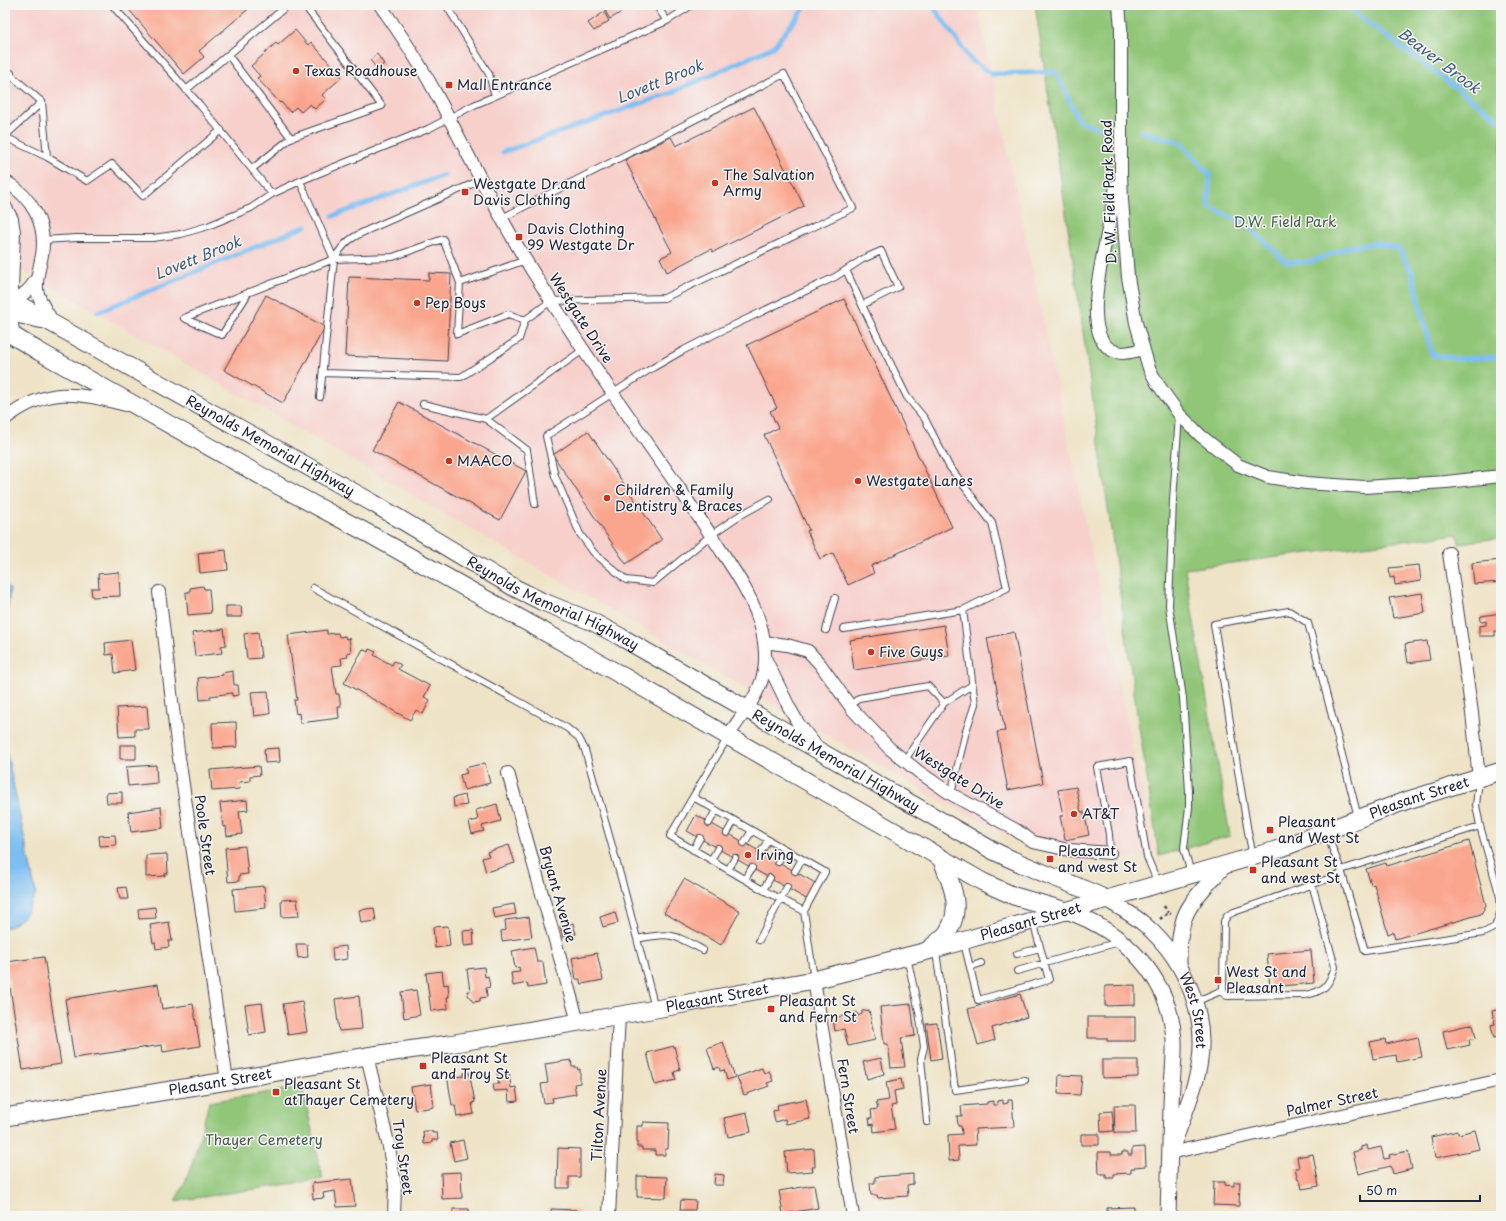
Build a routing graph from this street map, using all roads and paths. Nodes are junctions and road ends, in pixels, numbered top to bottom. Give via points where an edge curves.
1 (112, 5) edge
2 (288, 5) edge
3 (304, 5) edge
4 (380, 5) edge
5 (446, 5) edge
6 (656, 5) edge
7 (692, 5) edge
8 (1119, 5) edge
9 (667, 21) junction
10 (228, 55) junction
11 (8, 72) edge
12 (5, 80) edge
13 (186, 90) junction
14 (495, 96) junction
15 (42, 102) junction
16 (449, 119) junction
17 (220, 130) junction
18 (5, 136) edge
19 (291, 138) junction
20 (1120, 154) junction
21 (47, 157) junction
22 (252, 169) junction
23 (481, 180) junction
24 (5, 181) edge
25 (300, 181) junction
26 (272, 194) junction
27 (5, 206) edge
28 (502, 218) junction
29 (43, 240) junction
30 (334, 258) junction
31 (526, 260) junction
32 (846, 270) junction
33 (37, 278) junction
34 (460, 283) junction
35 (249, 292) junction
36 (551, 300) junction
37 (862, 305) junction
38 (9, 313) edge
39 (525, 320) junction
40 (54, 324) junction
41 (1143, 349) junction
42 (583, 350) junction
43 (323, 373) junction
44 (613, 394) junction
45 (320, 397) dead end
46 (423, 404) dead end
47 (143, 410) junction
48 (1179, 414) junction
49 (5, 419) edge
50 (486, 419) junction
51 (1501, 476) edge
52 (770, 499) dead end
53 (534, 504) dead end
54 (711, 535) junction
55 (1449, 552) dead end
56 (313, 588) dead end
57 (159, 592) dead end
58 (835, 598) dead end
59 (963, 610) junction
60 (844, 629) dead end
61 (826, 630) dead end
62 (764, 642) junction
63 (766, 660) junction
64 (972, 685) junction
65 (944, 703) junction
66 (850, 706) junction
67 (746, 710) junction
68 (728, 736) junction
69 (823, 754) junction
70 (904, 761) junction
71 (1501, 771) edge
72 (508, 773) dead end
73 (1479, 778) junction
74 (952, 794) junction
75 (693, 797) junction
76 (716, 810) junction
77 (1358, 819) junction
78 (734, 821) junction
79 (709, 823) dead end
80 (1480, 826) junction
81 (752, 831) junction
82 (1326, 831) junction
83 (727, 833) dead end
84 (700, 838) dead end
85 (768, 840) junction
86 (744, 842) dead end
87 (718, 848) dead end
88 (693, 850) junction
89 (785, 850) junction
90 (761, 852) dead end
91 (1110, 853) joint
92 (1253, 857) junction
93 (735, 858) dead end
94 (941, 858) junction
95 (802, 859) junction
96 (711, 860) junction
97 (778, 862) dead end
98 (1225, 865) junction
99 (752, 868) dead end
100 (728, 870) junction
101 (796, 872) dead end
102 (1342, 872) junction
103 (1191, 875) junction
104 (770, 878) dead end
105 (745, 880) junction
106 (1158, 884) junction
107 (1312, 884) junction
108 (787, 887) dead end
109 (763, 890) junction
110 (781, 899) junction
111 (1106, 899) junction
112 (1164, 906) dead end
113 (804, 911) junction
114 (1066, 911) junction
115 (1168, 913) junction
116 (1176, 914) dead end
117 (1158, 920) dead end
118 (1033, 921) junction
119 (637, 939) junction
120 (759, 940) dead end
121 (964, 941) junction
122 (1121, 941) junction
123 (1040, 948) junction
124 (703, 950) dead end
125 (931, 951) junction
126 (1017, 954) dead end
127 (907, 957) junction
128 (981, 964) dead end
129 (1044, 964) junction
130 (1179, 965) junction
131 (970, 967) junction
132 (1017, 971) dead end
133 (814, 980) junction
134 (981, 982) dead end
135 (974, 983) junction
136 (1222, 990) junction
137 (1195, 1002) junction
138 (656, 1009) junction
139 (620, 1015) junction
140 (578, 1022) junction
141 (367, 1056) junction
142 (1025, 1080) dead end
143 (1501, 1080) edge
144 (228, 1081) junction
145 (5, 1115) edge
146 (927, 1122) dead end
147 (1170, 1153) junction
148 (394, 1216) edge
149 (609, 1216) edge
150 (853, 1216) edge
151 (1168, 1216) edge

1 - 13 lane
2 - 10 lane
3 - 19 lane via 382,106
4 - 16 street, Westgate Drive via 414,56
5 - 14 lane via 489,74
6 - 9 lane
7 - 9 lane
8 - 20 street, D. W. Field Park Road
9 - 14 lane
10 - 13 lane
10 - 19 lane
11 - 12 lane
11 - 15 lane
13 - 17 lane
14 - 16 lane
15 - 18 lane
15 - 21 lane
16 - 23 street, Westgate Drive
16 - 25 lane
17 - 21 lane via 143,196 112,164 88,181
17 - 22 lane
18 - 21 lane
19 - 22 lane
20 - 41 street, D. W. Field Park Road via 1128,277
20 - 41 street via 1098,274 1097,319 1099,332 1110,349 1125,353
22 - 26 lane
23 - 28 street, Westgate Drive
23 - 30 lane via 352,237
24 - 29 street via 23,194 36,212
25 - 26 lane
25 - 30 lane
26 - 29 lane via 245,211 181,234 153,238
27 - 38 street via 12,220 14,232
28 - 31 street, Westgate Drive
28 - 36 lane via 784,74 853,208 664,298
29 - 33 street
30 - 34 lane via 393,257 443,239
30 - 35 lane
30 - 43 lane
31 - 34 lane
31 - 36 street, Westgate Drive
32 - 37 lane
32 - 37 lane via 881,251 898,287
32 - 44 lane via 682,351
33 - 38 street
33 - 40 street via 39,299
34 - 39 lane via 457,334 508,314
35 - 35 lane via 191,315 184,318 222,335
36 - 39 lane
36 - 42 street, Westgate Drive
37 - 59 lane via 907,397 925,419 948,466 992,523 1007,588
38 - 40 main road, Reynolds Memorial Highway
38 - 47 main road, Reynolds Memorial Highway
39 - 43 lane via 520,339 461,377
40 - 67 main road, Reynolds Memorial Highway via 373,503 515,588 602,627
41 - 48 street, D. W. Field Park Road via 1157,383
42 - 44 street, Westgate Drive
42 - 50 lane
43 - 45 lane
44 - 54 street, Westgate Drive
44 - 54 lane via 546,436 555,476 580,534 594,552 626,580 653,583
46 - 50 lane
47 - 49 street via 88,396 64,394 51,395 28,403
47 - 68 main road, Reynolds Memorial Highway
48 - 51 street, D. W. Field Park Road via 1201,436 1238,464 1268,477 1306,483 1364,487
48 - 103 lane via 1170,606 1184,705 1189,792 1184,848
50 - 53 lane via 527,450
52 - 54 lane
54 - 62 street, Westgate Drive via 748,592 758,616
55 - 73 street
56 - 119 lane via 567,728 579,738 583,744
57 - 144 street, Poole Street via 181,772
58 - 61 lane
59 - 60 lane
59 - 64 lane
62 - 63 street, Westgate Drive
62 - 66 street, Westgate Drive via 808,651
63 - 67 street, Westgate Drive via 760,688
63 - 69 street via 793,715
64 - 65 lane
64 - 74 lane via 975,704 966,731
65 - 66 lane via 928,686 859,698
65 - 70 lane
66 - 70 street, Westgate Drive
67 - 68 street, Westgate Drive
67 - 69 main road, Reynolds Memorial Highway
68 - 75 lane
68 - 94 main road, Reynolds Memorial Highway
69 - 111 main road, Reynolds Memorial Highway via 990,849
70 - 74 street, Westgate Drive
71 - 73 main road, Pleasant Street
72 - 140 street, Bryant Avenue
73 - 77 main road, Pleasant Street via 1405,800
73 - 80 lane via 1476,805
74 - 91 street, Westgate Drive via 1033,842 1069,850
75 - 76 lane
75 - 88 lane via 670,836
76 - 78 lane
76 - 79 lane
77 - 82 main road, Pleasant Street
77 - 92 lane via 1308,623 1289,611 1214,624
78 - 81 lane
78 - 83 lane
80 - 102 lane
80 - 102 lane via 1500,897 1501,911 1495,926 1483,933 1365,952
81 - 85 lane
81 - 86 lane
82 - 92 main road, Pleasant Street
82 - 102 lane
84 - 88 lane
85 - 89 lane
85 - 90 lane
87 - 96 lane
88 - 96 lane
89 - 95 lane
89 - 97 lane
91 - 106 lane via 1110,834 1097,767 1130,761 1147,857
92 - 98 main road, Pleasant Street
93 - 100 lane
94 - 114 main road, Reynolds Memorial Highway via 998,890
94 - 125 main road via 953,886 955,910 952,923
95 - 101 lane
95 - 113 lane via 825,872
96 - 100 lane
98 - 103 main road, Pleasant Street
98 - 130 street via 1192,903 1184,917
99 - 105 lane
100 - 105 lane
102 - 107 lane
103 - 106 main road, Pleasant Street
104 - 109 lane
105 - 109 lane
106 - 111 main road, Pleasant Street
107 - 136 lane via 1228,915 1224,921
107 - 136 lane via 1335,967 1331,979 1323,989 1317,993 1304,995 1227,996
108 - 110 lane
109 - 110 lane
110 - 113 lane
110 - 120 lane
111 - 114 main road, Pleasant Street
111 - 130 street, West Street via 1144,924 1162,942
112 - 115 path
113 - 133 lane
114 - 118 main road, Pleasant Street
114 - 122 street, West Street via 1099,925
115 - 116 path
115 - 117 path
118 - 121 main road, Pleasant Street
118 - 123 lane
119 - 124 lane via 668,934
119 - 138 lane
121 - 125 main road, Pleasant Street
121 - 131 lane
122 - 129 lane
122 - 147 street, West Street via 1151,971 1170,1012 1174,1041
123 - 126 lane
123 - 129 lane
125 - 127 main road, Pleasant Street
125 - 142 lane via 955,1090
127 - 133 main road, Pleasant Street
127 - 146 lane via 924,1047 921,1059
128 - 131 lane
129 - 132 lane
129 - 135 lane via 1049,980 978,1000
130 - 137 street, West Street
131 - 135 lane
133 - 138 main road, Pleasant Street
133 - 150 street, Fern Street
134 - 135 lane
136 - 137 lane
137 - 147 street, West Street via 1201,1034 1197,1076
138 - 139 main road, Pleasant Street
139 - 140 main road, Pleasant Street
139 - 149 street, Tilton Avenue
140 - 141 main road, Pleasant Street
141 - 144 main road, Pleasant Street
141 - 148 street, Troy Street via 389,1147 395,1186
143 - 147 street, Palmer Street
144 - 145 main road, Pleasant Street
147 - 151 street, West Street

